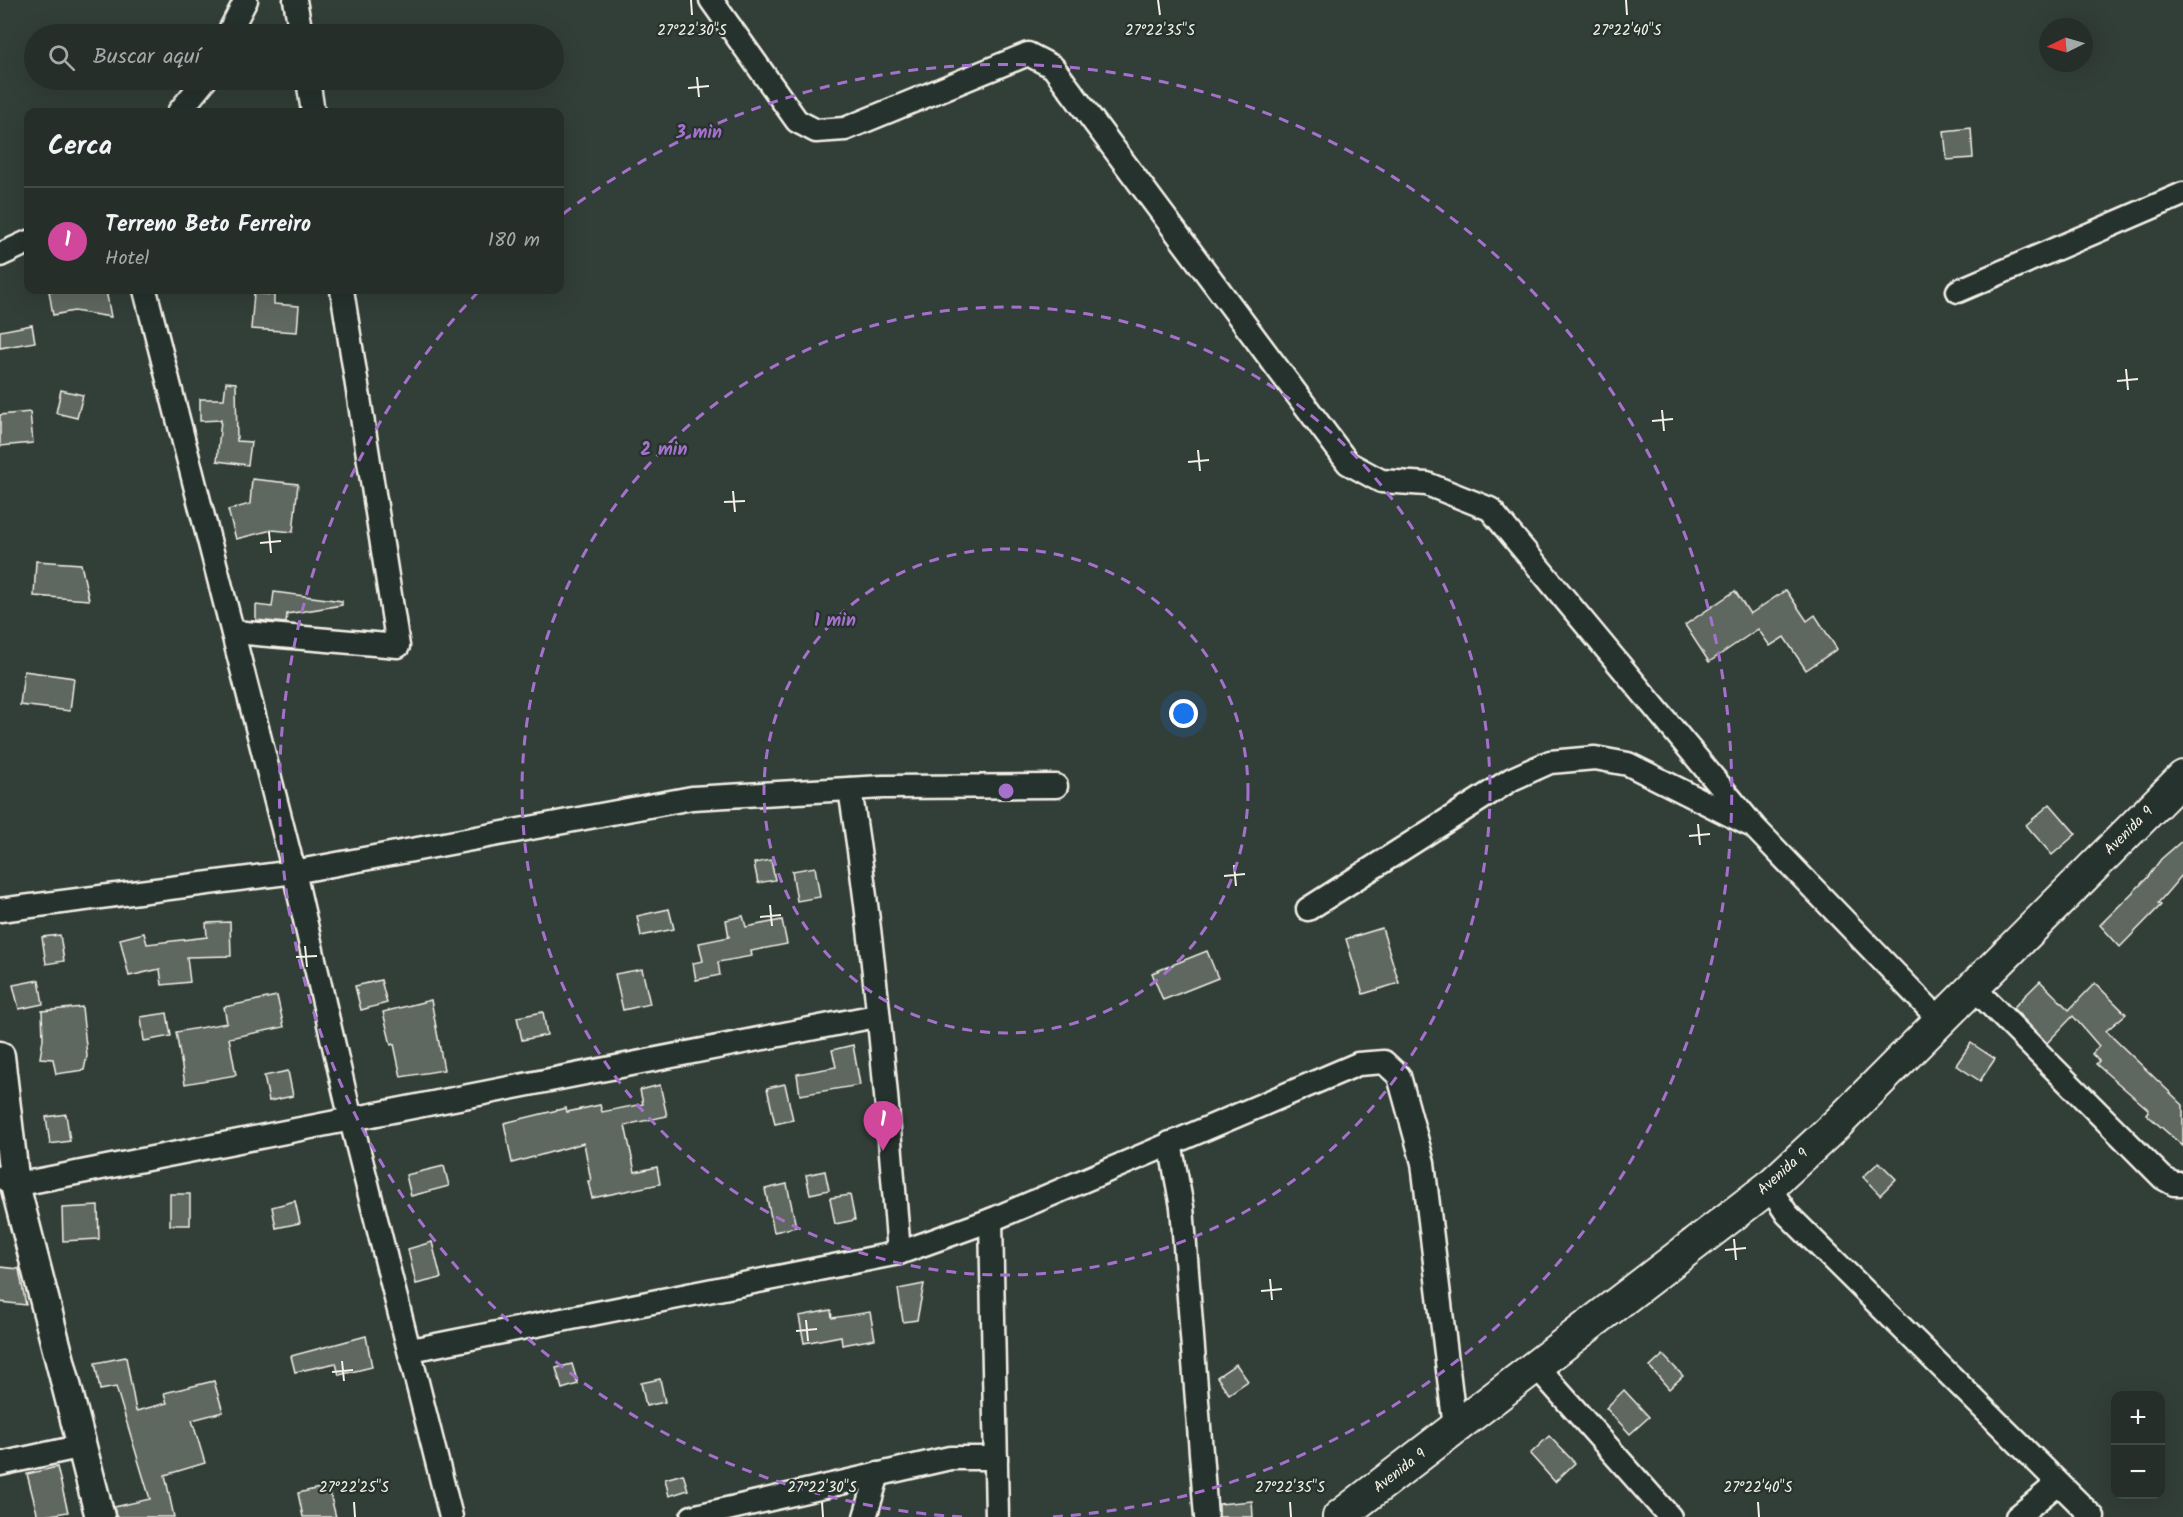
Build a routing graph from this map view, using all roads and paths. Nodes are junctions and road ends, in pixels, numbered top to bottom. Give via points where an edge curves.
1 (246, 0) edge
2 (295, 0) edge
3 (711, 0) edge
4 (233, 24) edge
5 (299, 24) edge
6 (197, 90) edge
7 (310, 90) edge
8 (182, 108) edge
9 (312, 108) edge
10 (2183, 194) edge
11 (24, 244) edge
12 (0, 255) edge
13 (1958, 291) dead end
14 (146, 294) edge
15 (343, 294) edge
16 (234, 632) junction
17 (2183, 777) edge
18 (1056, 786) dead end
19 (850, 789) junction
20 (1755, 828) junction
21 (294, 872) junction
22 (1308, 909) dead end
23 (0, 910) edge
24 (1973, 987) junction
25 (876, 1016) junction
26 (1939, 1019) junction
27 (0, 1056) edge
28 (351, 1120) junction
29 (1170, 1143) junction
30 (7, 1180) edge
31 (2183, 1185) edge
32 (1769, 1187) junction
33 (991, 1220) junction
34 (899, 1253) junction
35 (411, 1350) junction
36 (1536, 1366) junction
37 (1455, 1428) junction
38 (83, 1446) junction
39 (996, 1458) junction
40 (0, 1464) edge
41 (878, 1474) junction
42 (2057, 1484) junction
43 (100, 1517) edge
44 (451, 1517) edge
45 (692, 1517) edge
46 (865, 1517) edge
47 (997, 1517) edge
48 (1206, 1517) edge
49 (1339, 1517) edge
50 (1670, 1517) edge
51 (2017, 1517) edge
52 (2093, 1517) edge

1 - 4 street
2 - 5 street
3 - 20 street via 797,120 816,130 845,129 1028,54 1053,66 1348,463 1381,481 1427,484 1490,509
6 - 8 street
7 - 9 street
10 - 13 street
11 - 12 street
14 - 16 street
15 - 16 street via 398,645
16 - 21 street
17 - 24 main road, Avenida 9
18 - 19 street
19 - 21 street via 692,798
19 - 25 street
20 - 22 street via 1628,764 1595,758 1550,762 1512,779
20 - 26 street
21 - 23 street
21 - 28 street
24 - 26 main road, Avenida 9
24 - 31 street via 2163,1178
25 - 28 street
25 - 34 street via 883,1053
26 - 32 main road, Avenida 9
27 - 30 street
28 - 30 street
28 - 35 street
29 - 33 street
29 - 37 street via 1358,1064 1384,1062 1399,1076 1424,1163
29 - 48 street via 1182,1207
30 - 38 street
32 - 36 main road, Avenida 9
32 - 42 street via 1787,1214
33 - 34 street
33 - 39 street
34 - 35 street
35 - 44 street
36 - 37 main road, Avenida 9
36 - 50 street
37 - 49 main road, Avenida 9
38 - 40 street
38 - 43 street
39 - 41 street via 950,1458
39 - 47 street
41 - 45 street
41 - 46 street
42 - 51 street
42 - 52 street

